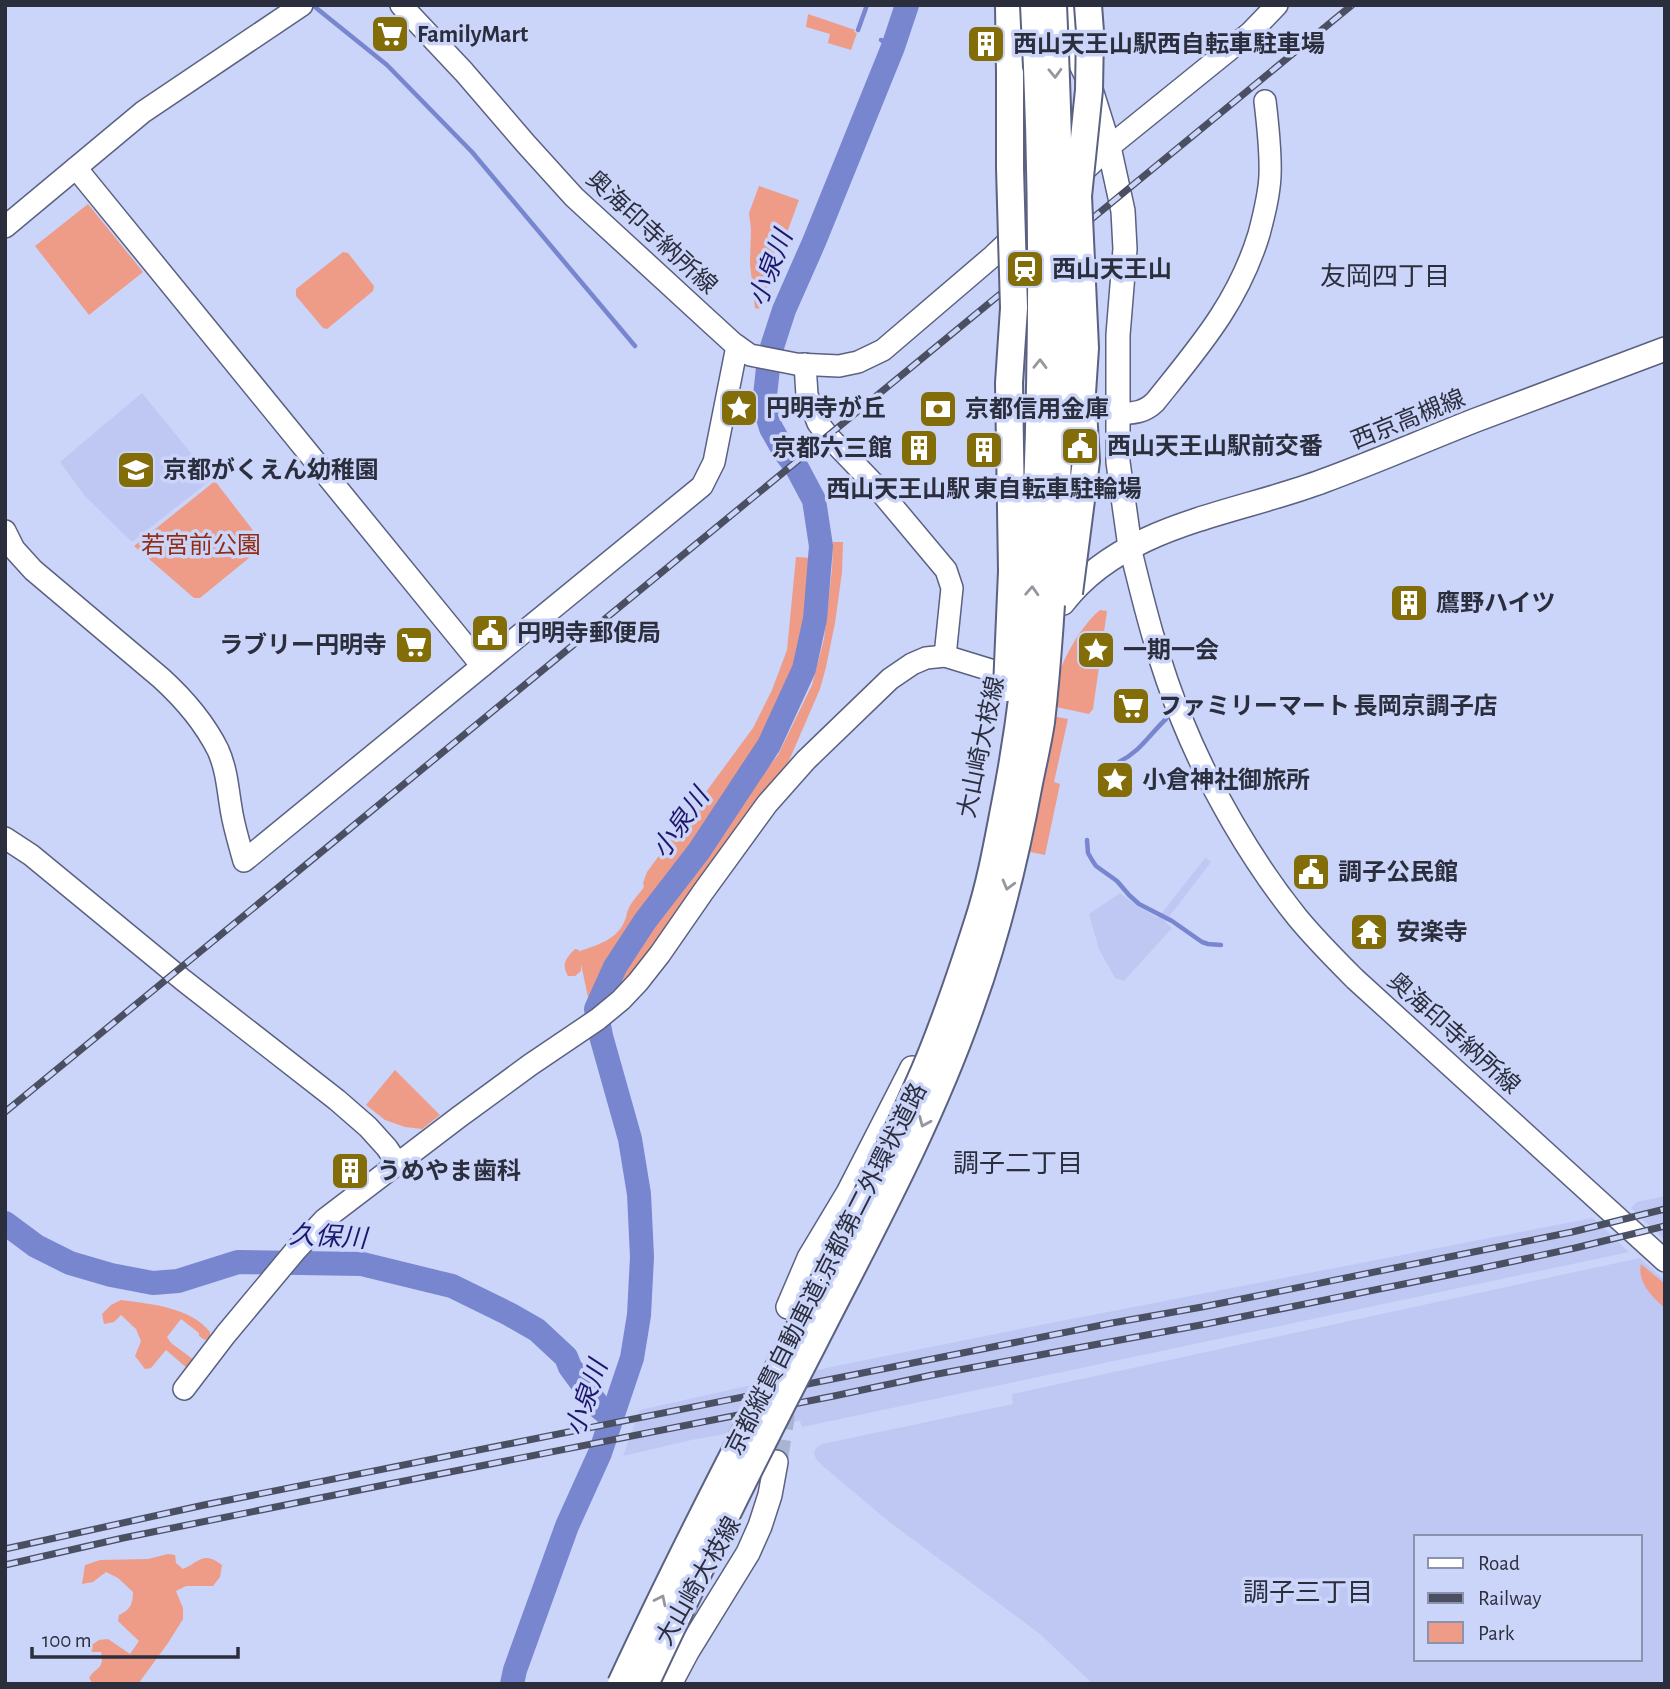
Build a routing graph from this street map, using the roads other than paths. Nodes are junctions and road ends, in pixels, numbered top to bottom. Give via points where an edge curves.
1 (302, 5) edge
2 (401, 5) edge
3 (1009, 5) edge
4 (1028, 5) edge
5 (1034, 5) edge
6 (1053, 5) edge
7 (1073, 5) edge
8 (1088, 5) edge
9 (1277, 5) edge
10 (1021, 72) junction
11 (1087, 77) junction
12 (1265, 101) dead end
13 (1109, 147) junction
14 (76, 168) junction
15 (5, 227) edge
16 (1665, 349) edge
17 (744, 351) junction
18 (800, 364) junction
19 (1118, 414) junction
20 (5, 531) edge
21 (1130, 547) junction
22 (944, 656) junction
23 (482, 666) junction
24 (1020, 679) junction
25 (5, 838) edge
26 (1019, 841) junction
27 (979, 919) junction
28 (397, 1163) junction
29 (1665, 1261) edge
30 (788, 1307) dead end
31 (184, 1389) dead end
32 (776, 1462) tunnel mouth
33 (621, 1684) edge
34 (645, 1684) edge
35 (670, 1684) edge

1 - 14 street via 143,113
2 - 17 street, 奥海印寺納所線 via 574,197
3 - 10 highway
4 - 10 highway
27 -> 5 highway, 京都縦貫自動車道;京都第二外環状道路, bridge via 1012,767 1032,594 1042,203
6 - 11 main road
6 -> 26 highway, 京都縦貫自動車道;京都第二外環状道路, bridge via 1061,211 1054,572 1040,726
7 - 11 main road
8 - 26 highway, bridge via 1089,90 1078,196 1086,461 1057,697 1043,767
9 - 13 street via 1250,33
10 - 27 highway, bridge via 1010,168 1003,190 999,266 1009,383 1012,570 1008,677 1003,749
11 - 13 main road
12 - 19 street via 1267,199 1237,290 1155,402 1146,410
13 - 18 street via 884,350 839,366
13 - 19 main road via 1125,249
14 - 15 street
14 - 23 street
16 - 21 main road, 西京高槻線 via 1321,482 1160,533
17 - 18 street
17 - 23 street via 714,462 702,486
18 - 22 street via 818,423 946,569 952,588
19 - 21 main road via 1118,461
20 - 23 street via 33,570 161,678 194,713 218,750 244,861
21 - 24 main road, 大山崎大枝線 via 1068,597
21 - 29 street, 奥海印寺納所線 via 1167,679 1193,746 1234,823 1286,903 1356,979
22 - 24 street
22 - 28 street via 926,657 896,674 806,760 767,804 660,954 617,1004
24 - 30 main road, 大山崎大枝線 via 970,917 941,1003 906,1083 809,1258
25 - 28 street via 337,1100 368,1127
26 -> 34 highway, 京都縦貫自動車道;京都第二外環状道路, bridge via 971,1007 919,1135 749,1467
33 -> 27 highway, 京都縦貫自動車道;京都第二外環状道路, bridge via 900,1126
28 - 31 street via 325,1219
32 - 35 main road, 大山崎大枝線 via 770,1495 748,1553

